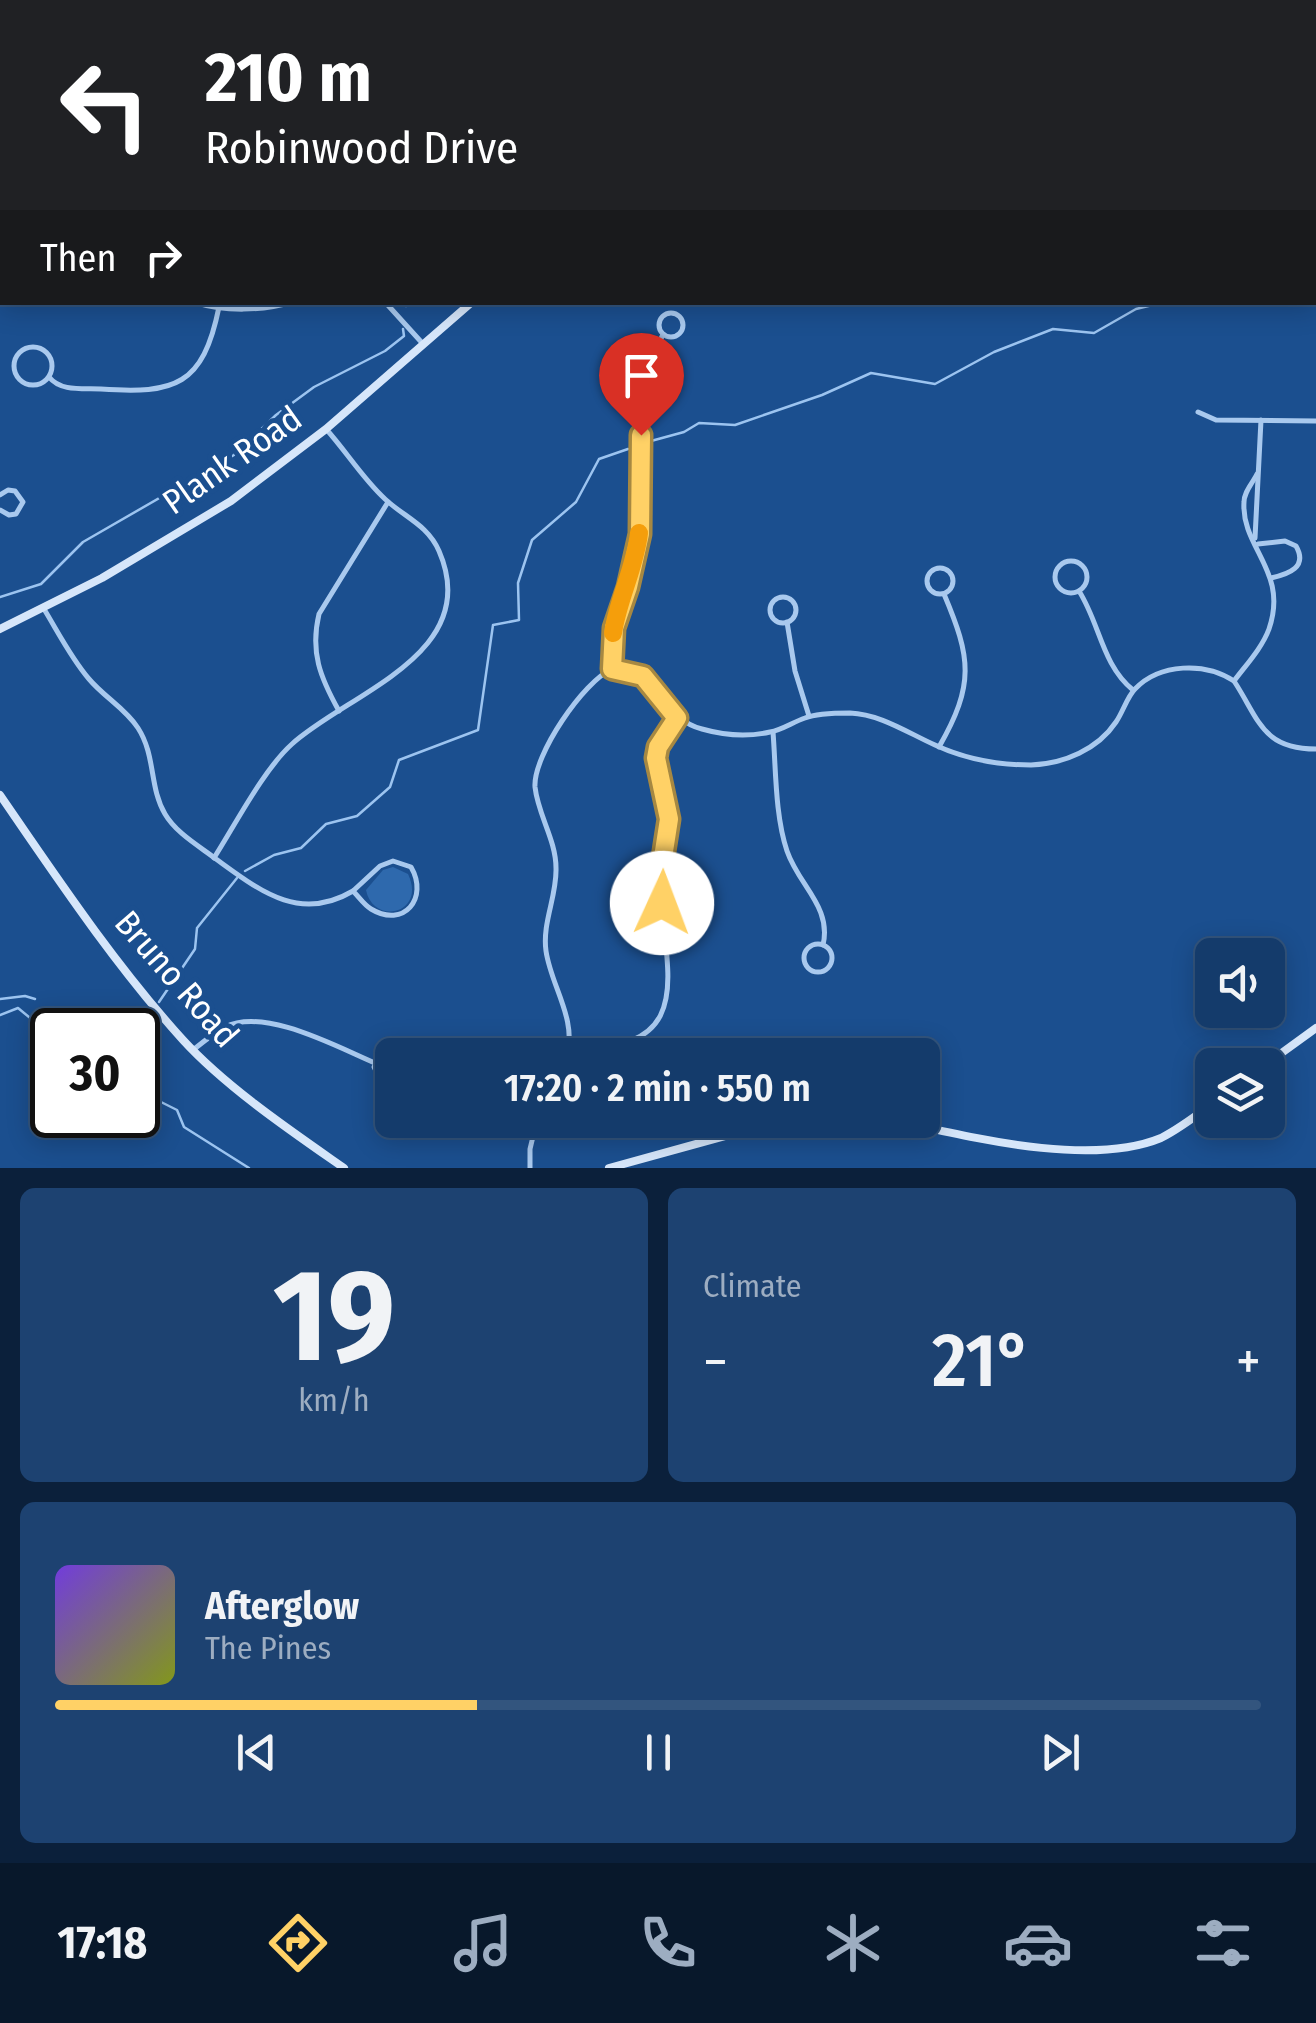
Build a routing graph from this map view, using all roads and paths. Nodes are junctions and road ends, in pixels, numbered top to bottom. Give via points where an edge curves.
1 (208, 305) edge
2 (278, 305) edge
3 (388, 305) edge
4 (469, 305) edge
5 (218, 307) junction
6 (663, 334) junction
7 (424, 345) junction
8 (49, 377) junction
9 (1198, 412) dead end
10 (1261, 420) junction
11 (1316, 421) edge
12 (326, 428) junction
13 (1257, 474) junction
14 (0, 495) edge
15 (388, 502) junction
16 (0, 510) edge
17 (1256, 542) junction
18 (1271, 578) junction
19 (1080, 591) junction
20 (944, 594) junction
21 (44, 609) junction
22 (786, 622) junction
23 (0, 629) edge
24 (612, 669) junction
25 (1234, 680) junction
26 (1133, 690) junction
27 (338, 710) junction
28 (809, 716) junction
29 (677, 718) junction
30 (772, 732) junction
31 (939, 747) junction
32 (1316, 749) edge
33 (0, 796) edge
34 (214, 858) junction
35 (353, 891) junction
36 (822, 945) junction
37 (1316, 1028) edge
38 (568, 1038) edge
39 (638, 1038) edge
40 (193, 1050) junction
41 (1285, 1050) edge
42 (375, 1063) edge
43 (1195, 1116) edge
44 (940, 1131) edge
45 (533, 1138) edge
46 (717, 1138) edge
47 (344, 1168) edge
48 (530, 1168) edge
49 (609, 1168) edge

1 - 5 street
2 - 5 street
3 - 7 street
4 - 7 street, Plank Road
5 - 8 street via 206,351 176,384 143,392 62,387
6 - 6 street via 662,317 679,315 680,333
6 - 24 street via 654,354 639,463 640,534 614,628
7 - 12 street, Plank Road
8 - 8 street via 37,385 23,382 14,371 16,356 28,348 44,350 52,362
9 - 10 street via 1216,420
10 - 11 street
10 - 13 street
12 - 15 street
12 - 21 street, Plank Road via 231,500
13 - 17 street
13 - 17 street via 1244,498
14 - 16 street via 15,491 23,502 12,515
15 - 27 street via 319,614 316,662
15 - 27 street via 439,550 446,578 443,611 430,640 408,664
17 - 18 street
17 - 18 street via 1285,542 1300,552 1296,569
18 - 25 street via 1268,630
19 - 19 street via 1084,568 1061,564 1058,586
19 - 26 street via 1112,670
20 - 20 street via 928,587 933,570 952,576
20 - 31 street via 968,660 960,700
21 - 23 street, Plank Road
21 - 34 street via 88,678 136,726 151,752 164,813
22 - 22 street via 770,611 780,597 795,605
22 - 28 street
24 - 29 street via 643,676
24 - 38 street via 576,701 536,771 556,868 546,950
25 - 26 street via 1179,668
25 - 32 street via 1271,738
26 - 31 street via 1103,738 1069,758 994,763
27 - 34 street via 290,746
28 - 30 street
28 - 31 street via 874,717
29 - 30 street via 717,733
29 - 39 street via 656,758 669,819 660,877 667,1001 653,1028
30 - 36 street via 783,836 824,915
33 - 40 street, Bruno Road
34 - 35 street via 275,899 309,904
35 - 35 street via 393,861 411,867 418,886 414,904 402,914 374,911
36 - 36 street via 830,962 815,972 804,954
37 - 41 street
40 - 42 street via 228,1026 255,1022 280,1025
40 - 47 street, Bruno Road
43 - 44 street via 1162,1138 1109,1150 989,1142
45 - 48 street
46 - 49 street

